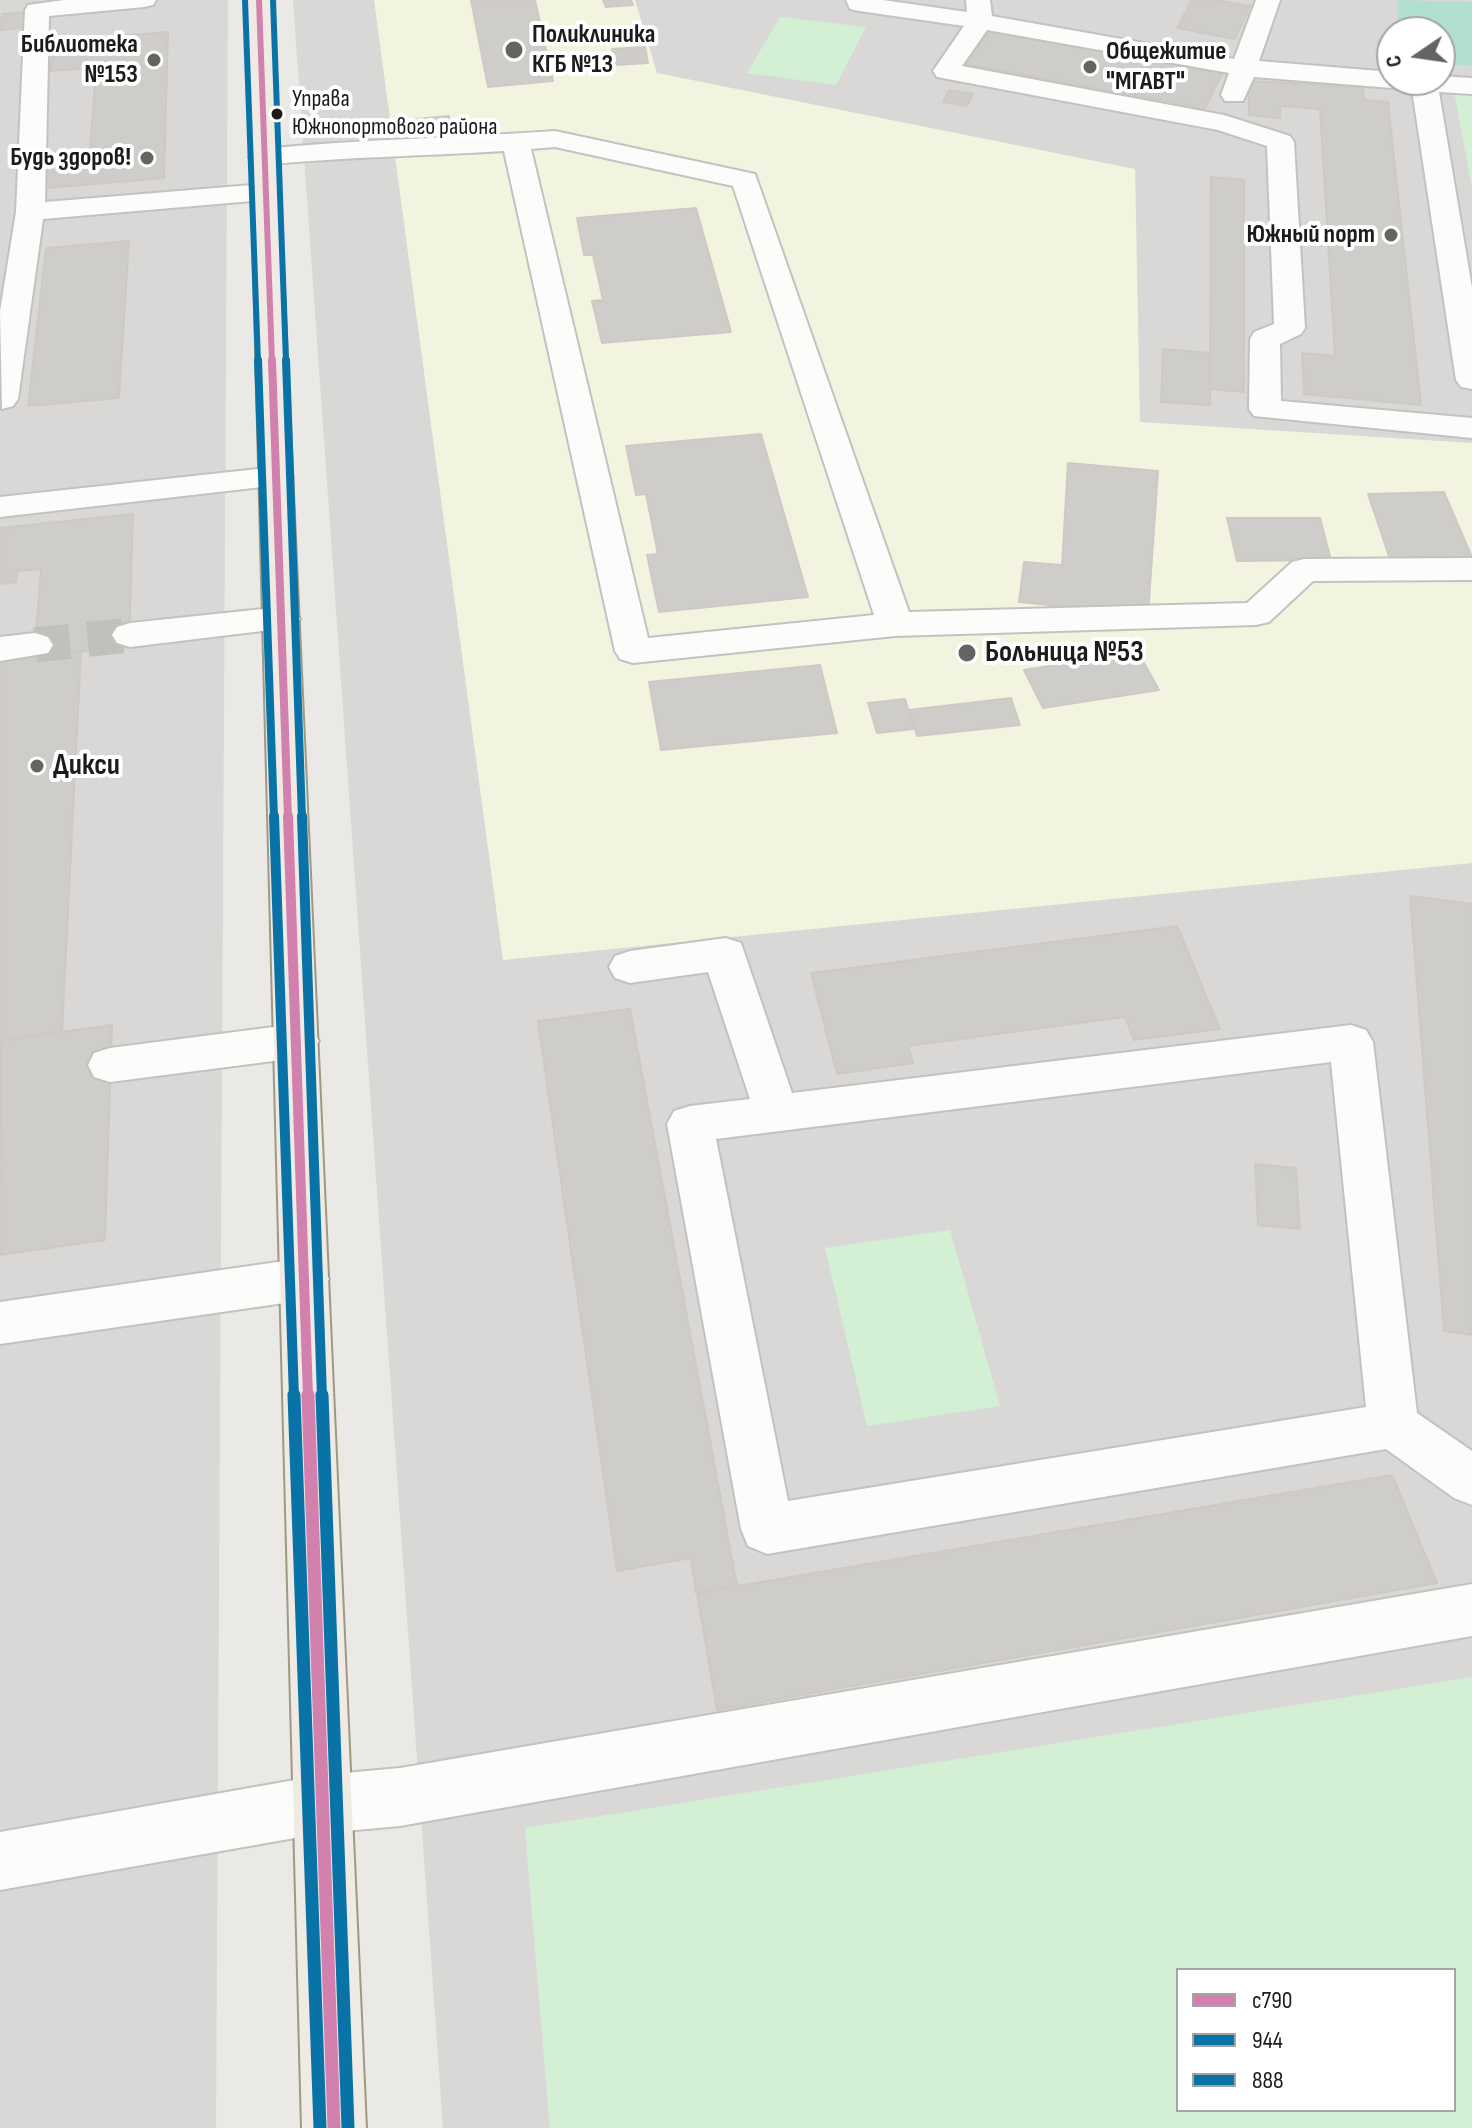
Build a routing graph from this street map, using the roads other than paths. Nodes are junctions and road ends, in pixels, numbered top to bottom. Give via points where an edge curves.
1 (144, 0) edge
2 (259, 0) edge
3 (858, 0) edge
4 (978, 0) edge
5 (1268, 0) edge
6 (37, 5) edge
7 (1244, 68) junction
8 (1376, 79) edge
9 (1426, 96) edge
10 (1224, 123) junction
11 (516, 143) junction
12 (263, 174) junction
13 (30, 212) junction
14 (1472, 380) edge
15 (2, 399) dead end
16 (1472, 428) edge
17 (276, 477) junction
18 (0, 507) edge
19 (1472, 569) edge
20 (282, 619) junction
21 (895, 624) junction
22 (130, 635) tunnel mouth
23 (630, 967) dead end
24 (297, 1041) junction
25 (110, 1065) dead end
26 (777, 1113) junction
27 (305, 1279) junction
28 (0, 1323) edge
29 (1393, 1425) junction
30 (1472, 1481) edge
31 (1472, 1610) edge
32 (323, 1804) junction
33 (0, 1861) edge
34 (334, 2128) edge

1 - 6 lane
2 - 12 main road
3 - 10 lane via 980,21 946,71
4 - 7 lane via 980,21
5 - 7 lane
6 - 13 lane
7 - 8 lane
7 - 10 lane
9 - 14 lane
10 - 16 lane via 1280,142 1290,328 1265,339 1265,409
11 - 12 lane via 356,148
11 - 21 lane via 555,139 745,180
11 - 21 lane via 633,651
12 - 13 lane
12 - 17 main road
13 - 15 lane
17 - 18 lane
17 - 20 main road
19 - 21 lane via 1304,570 1256,614
20 - 22 lane
20 - 24 main road
23 - 26 lane via 726,954
24 - 25 lane
24 - 27 main road
26 - 29 lane via 1351,1042
26 - 29 lane via 690,1124 767,1529
27 - 28 lane
27 - 32 main road
29 - 30 lane
31 - 32 lane via 400,1797
32 - 33 lane
32 - 34 main road

